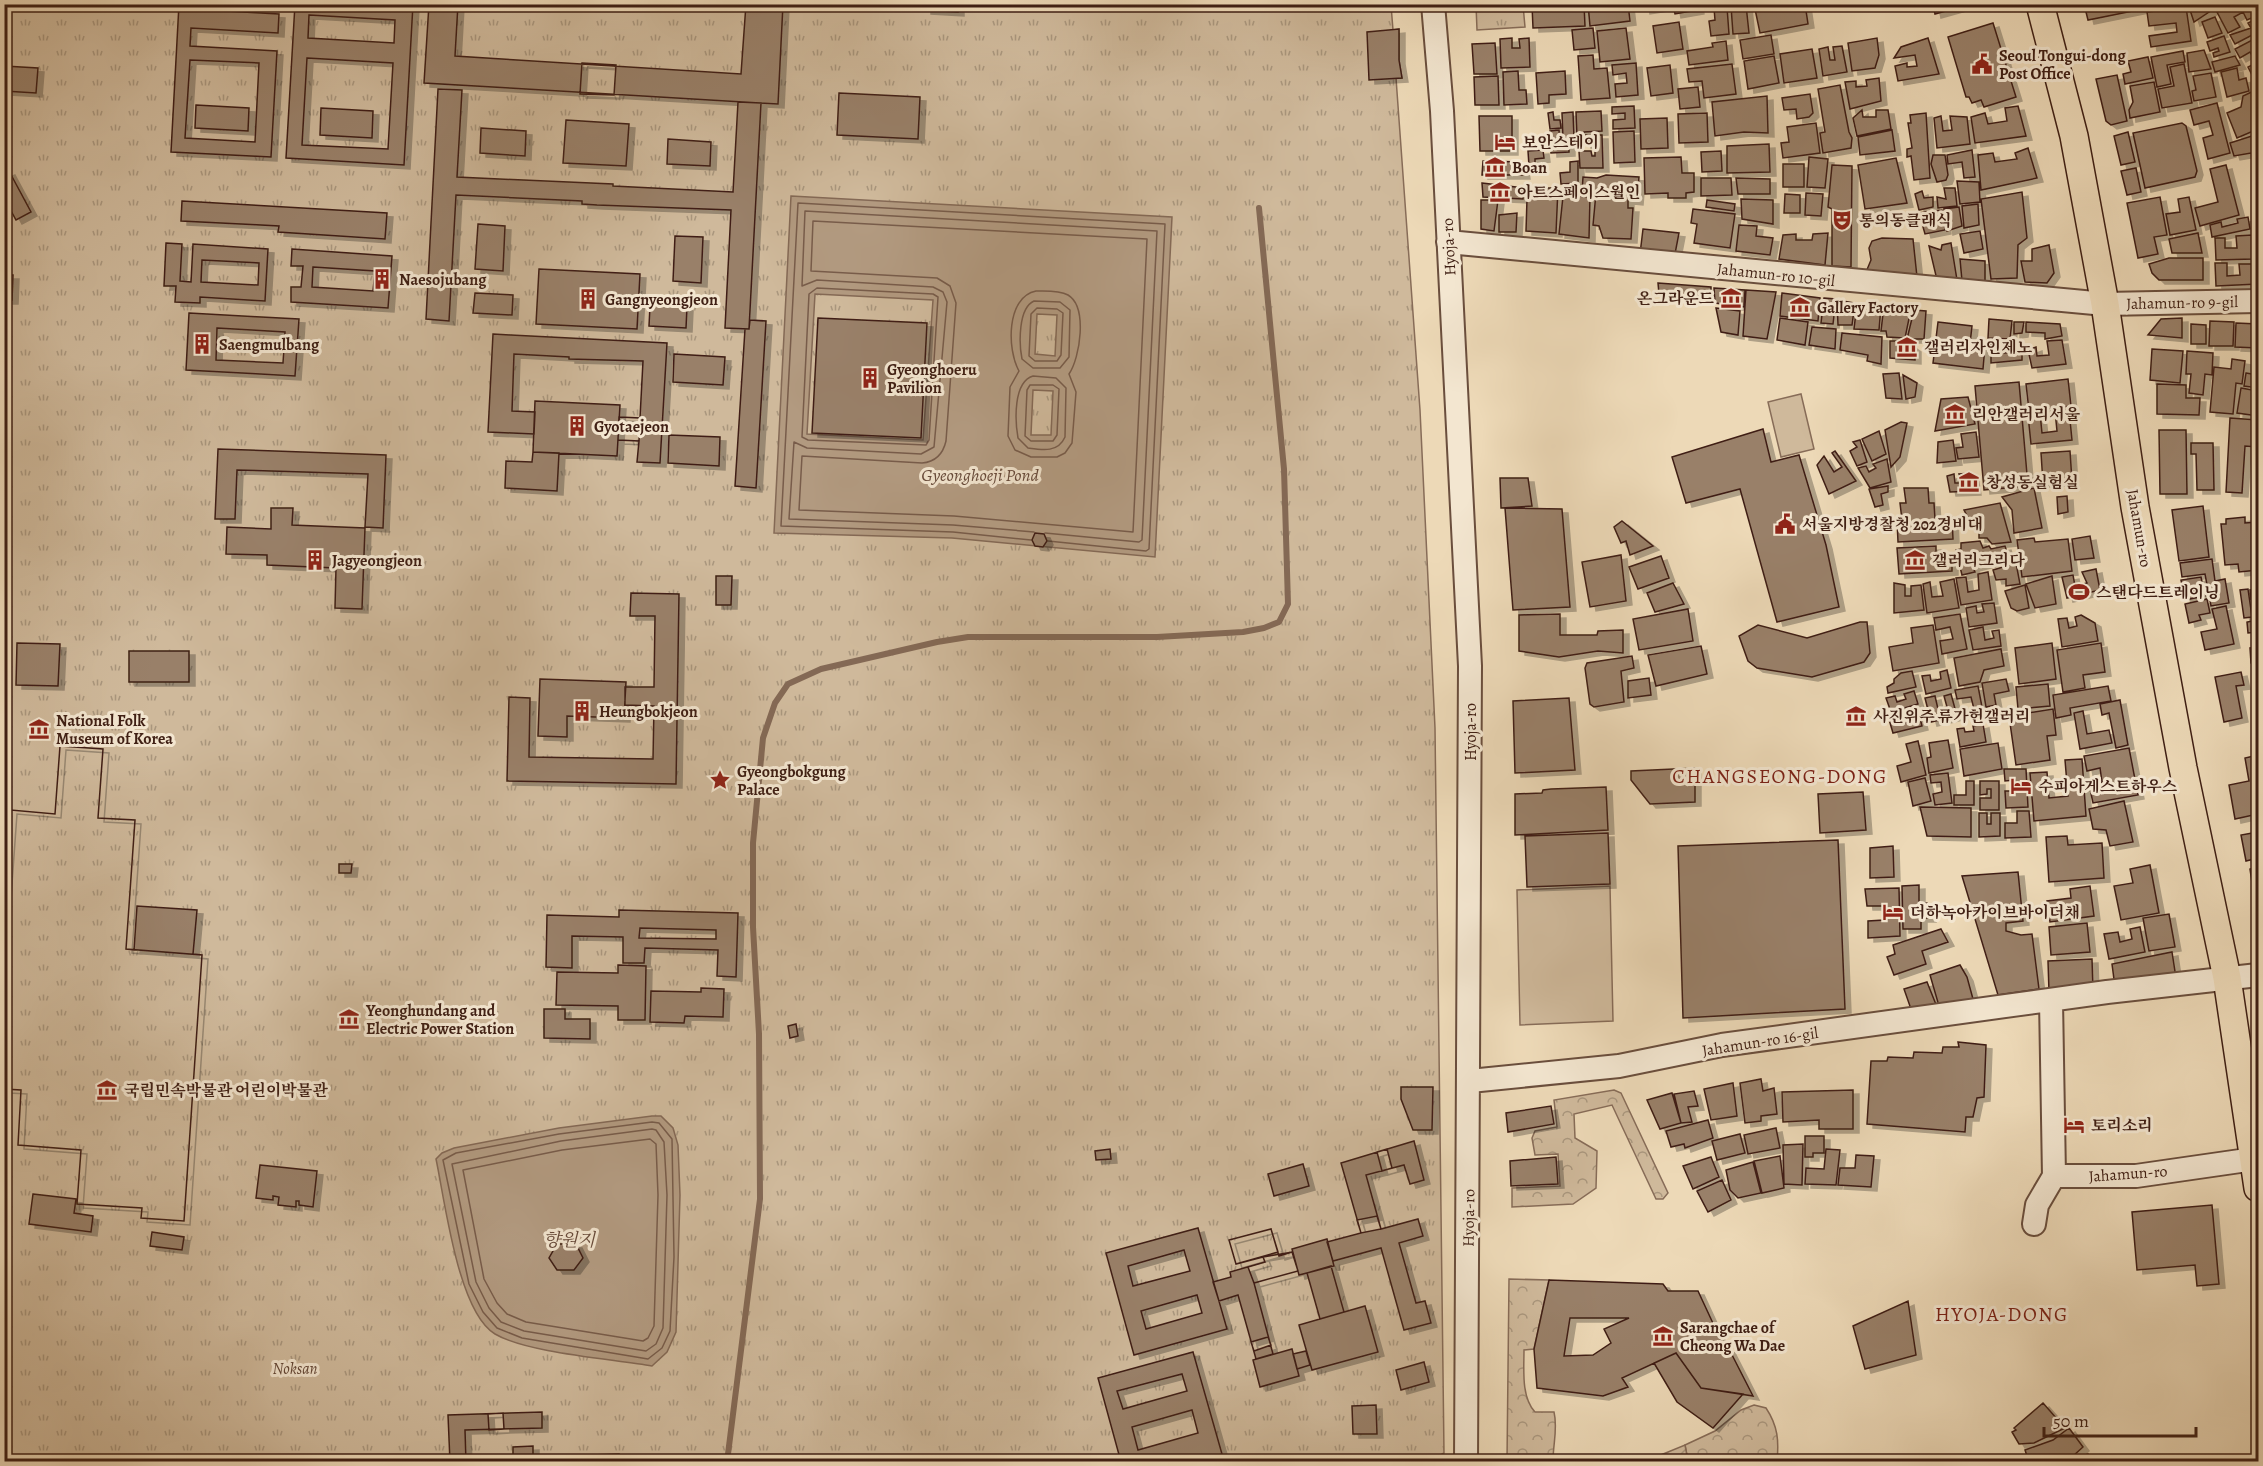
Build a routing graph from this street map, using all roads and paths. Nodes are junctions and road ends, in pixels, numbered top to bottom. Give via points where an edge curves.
1 (1432, 4) edge
2 (2040, 4) edge
3 (1448, 242) junction
4 (2259, 301) edge
5 (2105, 304) junction
6 (2259, 975) edge
7 (2227, 978) junction
8 (2051, 1000) junction
9 (1470, 1081) junction
10 (2254, 1159) junction
11 (2054, 1176) junction
12 (2259, 1188) edge
13 (2034, 1224) dead end
14 (1466, 1461) edge

1 - 3 street, Hyoja-ro
2 - 5 main road, Jahamun-ro via 2074,136
3 - 5 street, Jahamun-ro 10-gil
3 - 9 street, Hyoja-ro via 1470,666
4 - 5 street, Jahamun-ro 9-gil
5 - 7 main road, Jahamun-ro via 2135,507
6 - 7 street, Jahamun-ro 16-gil
7 - 8 street, Jahamun-ro 16-gil
7 - 10 main road, Jahamun-ro
8 - 9 street, Jahamun-ro 16-gil via 1722,1045 1619,1066
8 - 11 street
9 - 14 street, Hyoja-ro
10 - 11 street, Jahamun-ro via 2136,1176
10 - 12 main road, Jahamun-ro
11 - 13 street via 2037,1205

